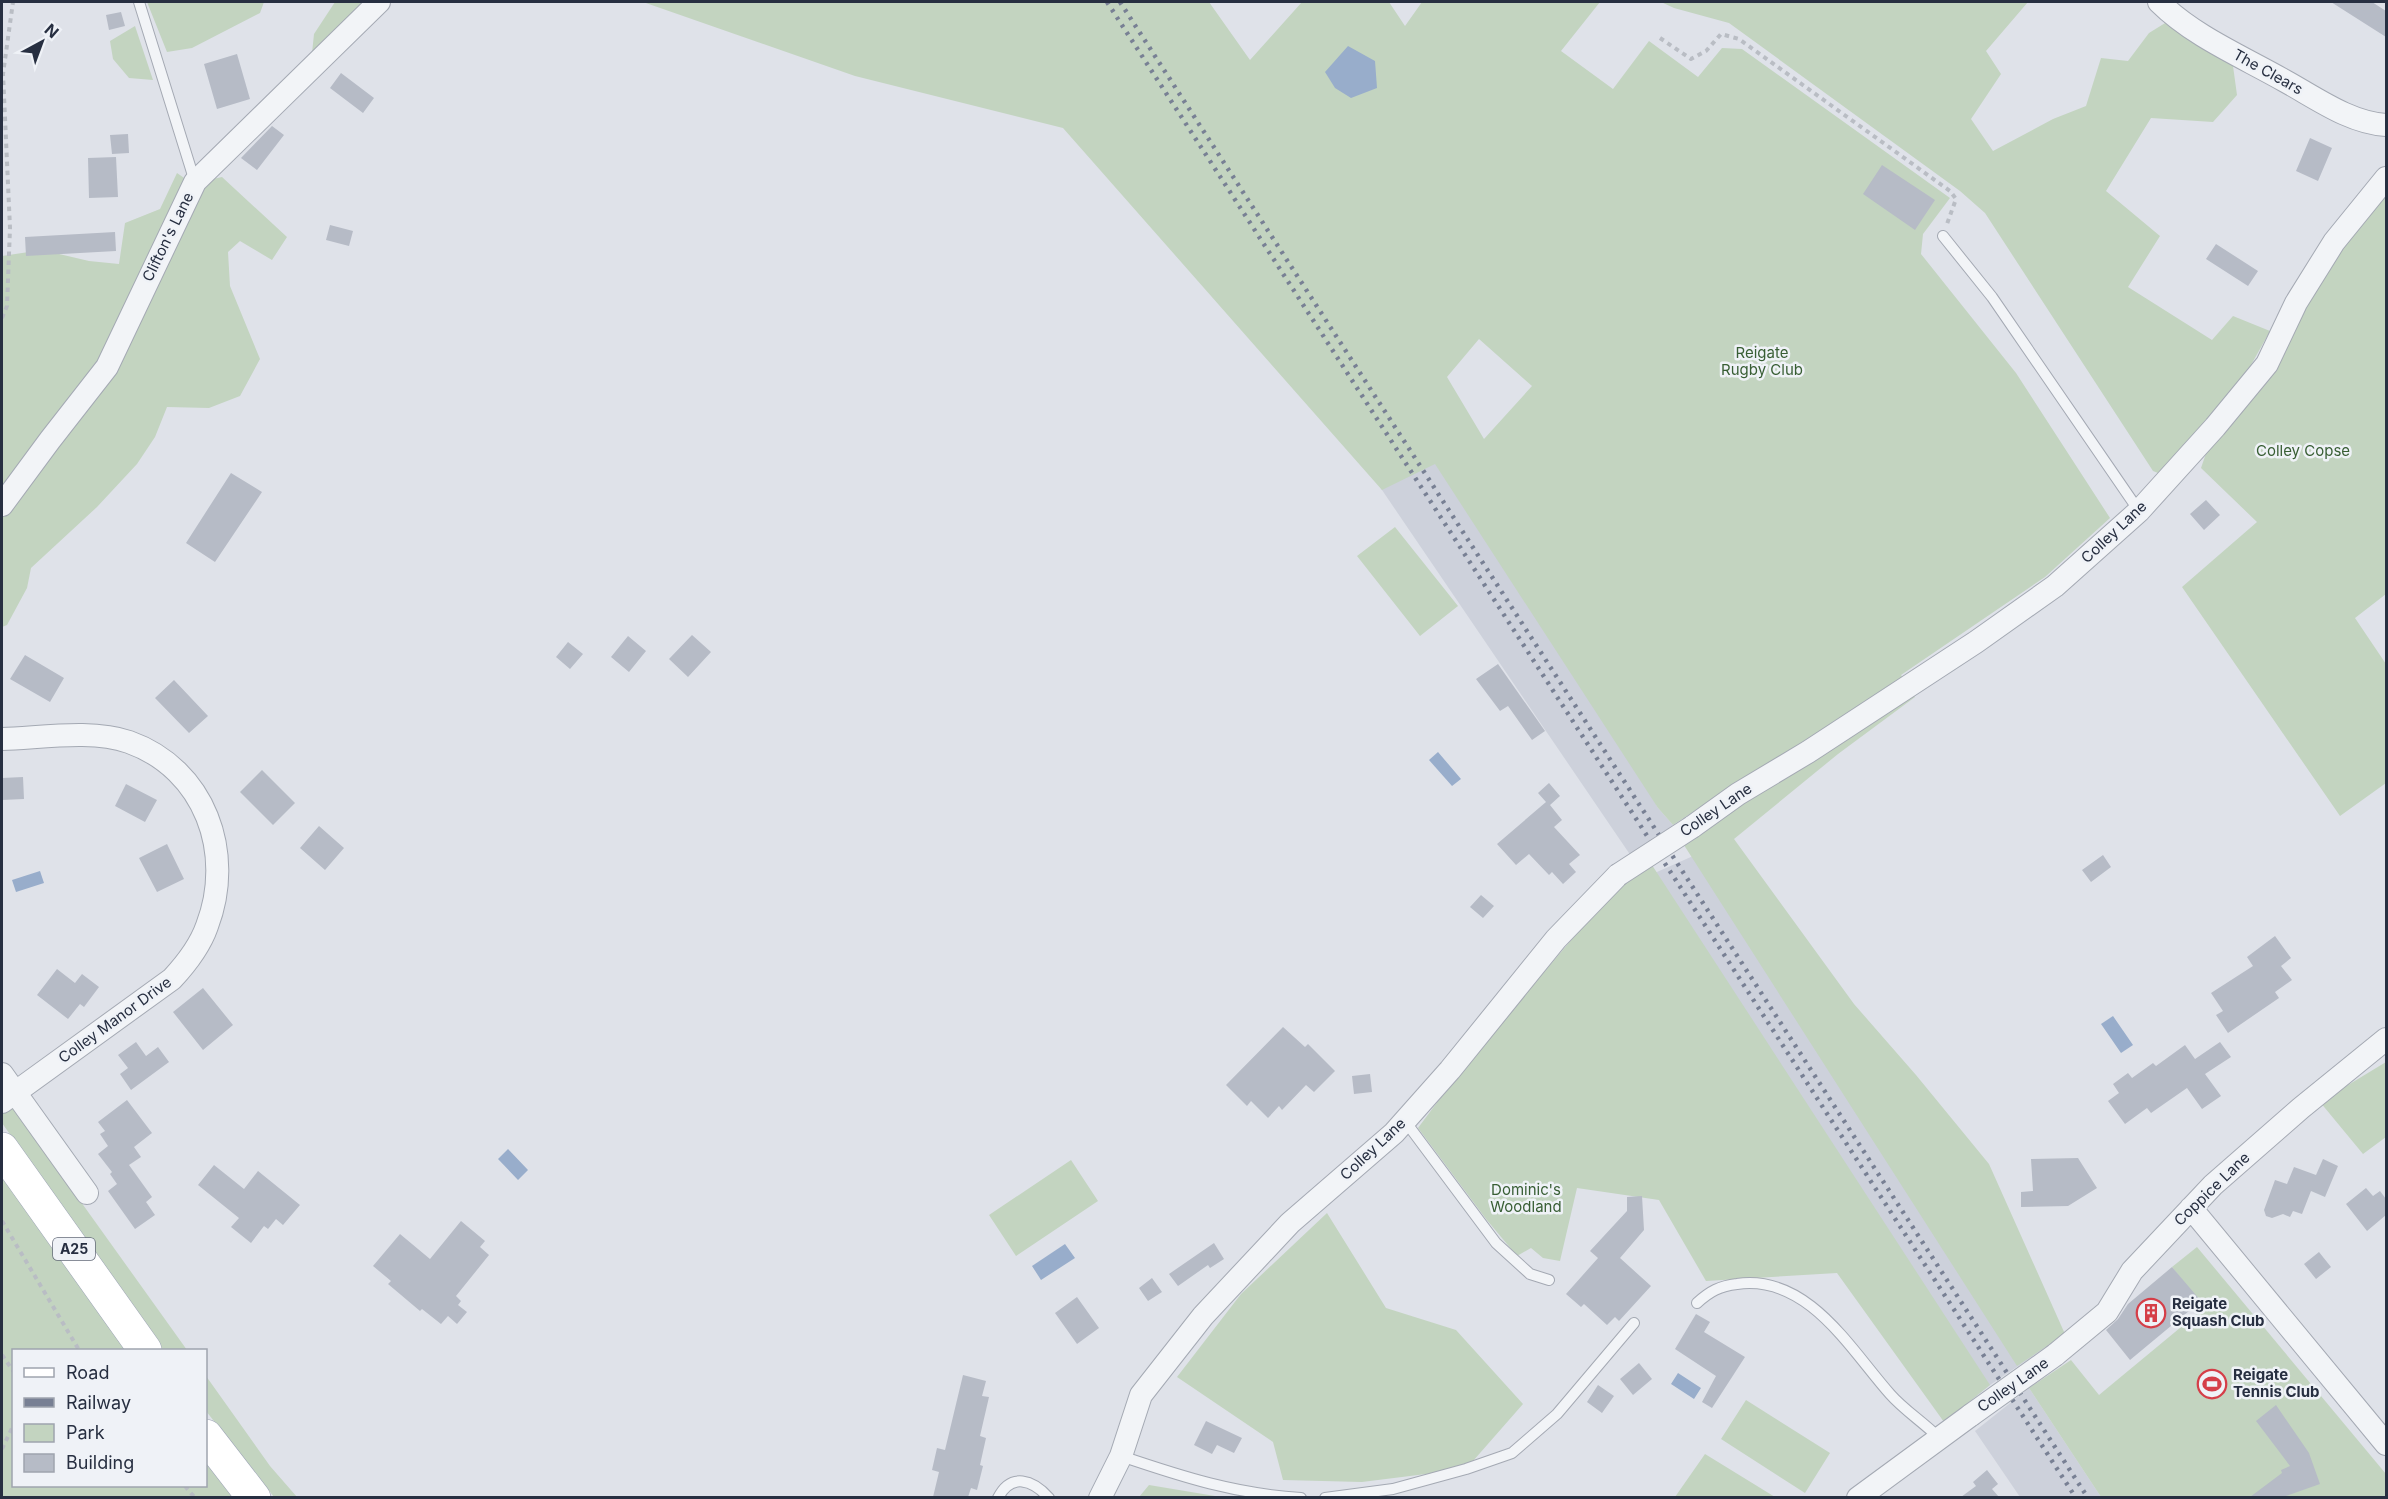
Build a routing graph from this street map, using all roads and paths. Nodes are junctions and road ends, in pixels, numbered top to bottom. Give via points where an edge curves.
1 (13, 2) edge
2 (139, 2) edge
3 (379, 2) edge
4 (2159, 2) edge
5 (1660, 38) dead end
6 (2386, 125) edge
7 (2386, 178) edge
8 (195, 182) junction
9 (1943, 236) joint
10 (2, 318) edge
11 (2, 506) edge
12 (2139, 511) junction
13 (2, 739) edge
14 (2386, 1039) edge
15 (6, 1090) edge
16 (1405, 1121) junction
17 (2, 1149) edge
18 (87, 1193) dead end
19 (2190, 1208) junction
20 (2, 1221) edge
21 (1549, 1280) dead end
22 (1697, 1303) dead end
23 (1634, 1323) dead end
24 (78, 1349) edge
25 (144, 1349) edge
26 (2, 1355) edge
27 (2055, 1355) joint
28 (12, 1369) edge
29 (12, 1428) edge
30 (207, 1437) edge
31 (1938, 1437) junction
32 (2386, 1444) edge
33 (2, 1449) edge
34 (1121, 1456) junction
35 (1364, 1495) edge
36 (254, 1497) edge
37 (998, 1497) edge
38 (1049, 1497) edge
39 (1100, 1497) edge
40 (1301, 1497) edge
41 (1325, 1497) edge
42 (1858, 1497) edge

1 - 10 path via 3,74 10,228 7,306
2 - 8 lane
3 - 8 street, Clifton's Lane
4 - 6 street, The Clears via 2229,51 2337,110
5 - 9 path via 1691,59 1706,51 1721,34 1739,39 1950,191 1956,199
7 - 12 street, Colley Lane via 2334,242 2296,303 2267,363
8 - 11 street, Clifton's Lane via 107,367
9 - 12 lane via 1992,297
12 - 16 street, Colley Lane, bridge via 2055,586 1976,642 1618,875 1556,939
13 - 15 street, Colley Manor Drive via 107,737 150,752 174,767 192,787 206,811 217,862 216,889 206,929 172,980
14 - 19 street, Coppice Lane via 2233,1165
15 - 18 street, Colley Manor Drive
16 - 21 lane via 1496,1243 1530,1274
16 - 34 street, Colley Lane via 1290,1223 1203,1316 1141,1395
17 - 25 main road, A25
19 - 27 street, Coppice Lane via 2132,1270 2107,1312
19 - 32 street
20 - 24 path
22 - 31 lane via 1722,1286 1752,1282 1781,1288 1832,1325 1892,1396
23 - 35 lane via 1557,1414 1512,1453
26 - 28 path
27 - 31 street, Colley Lane, bridge
29 - 33 path
30 - 36 main road
31 - 42 street
34 - 39 street, Colley Lane
34 - 40 lane via 1195,1481 1270,1496
35 - 41 lane
37 - 38 lane via 1005,1487 1017,1481 1036,1486

